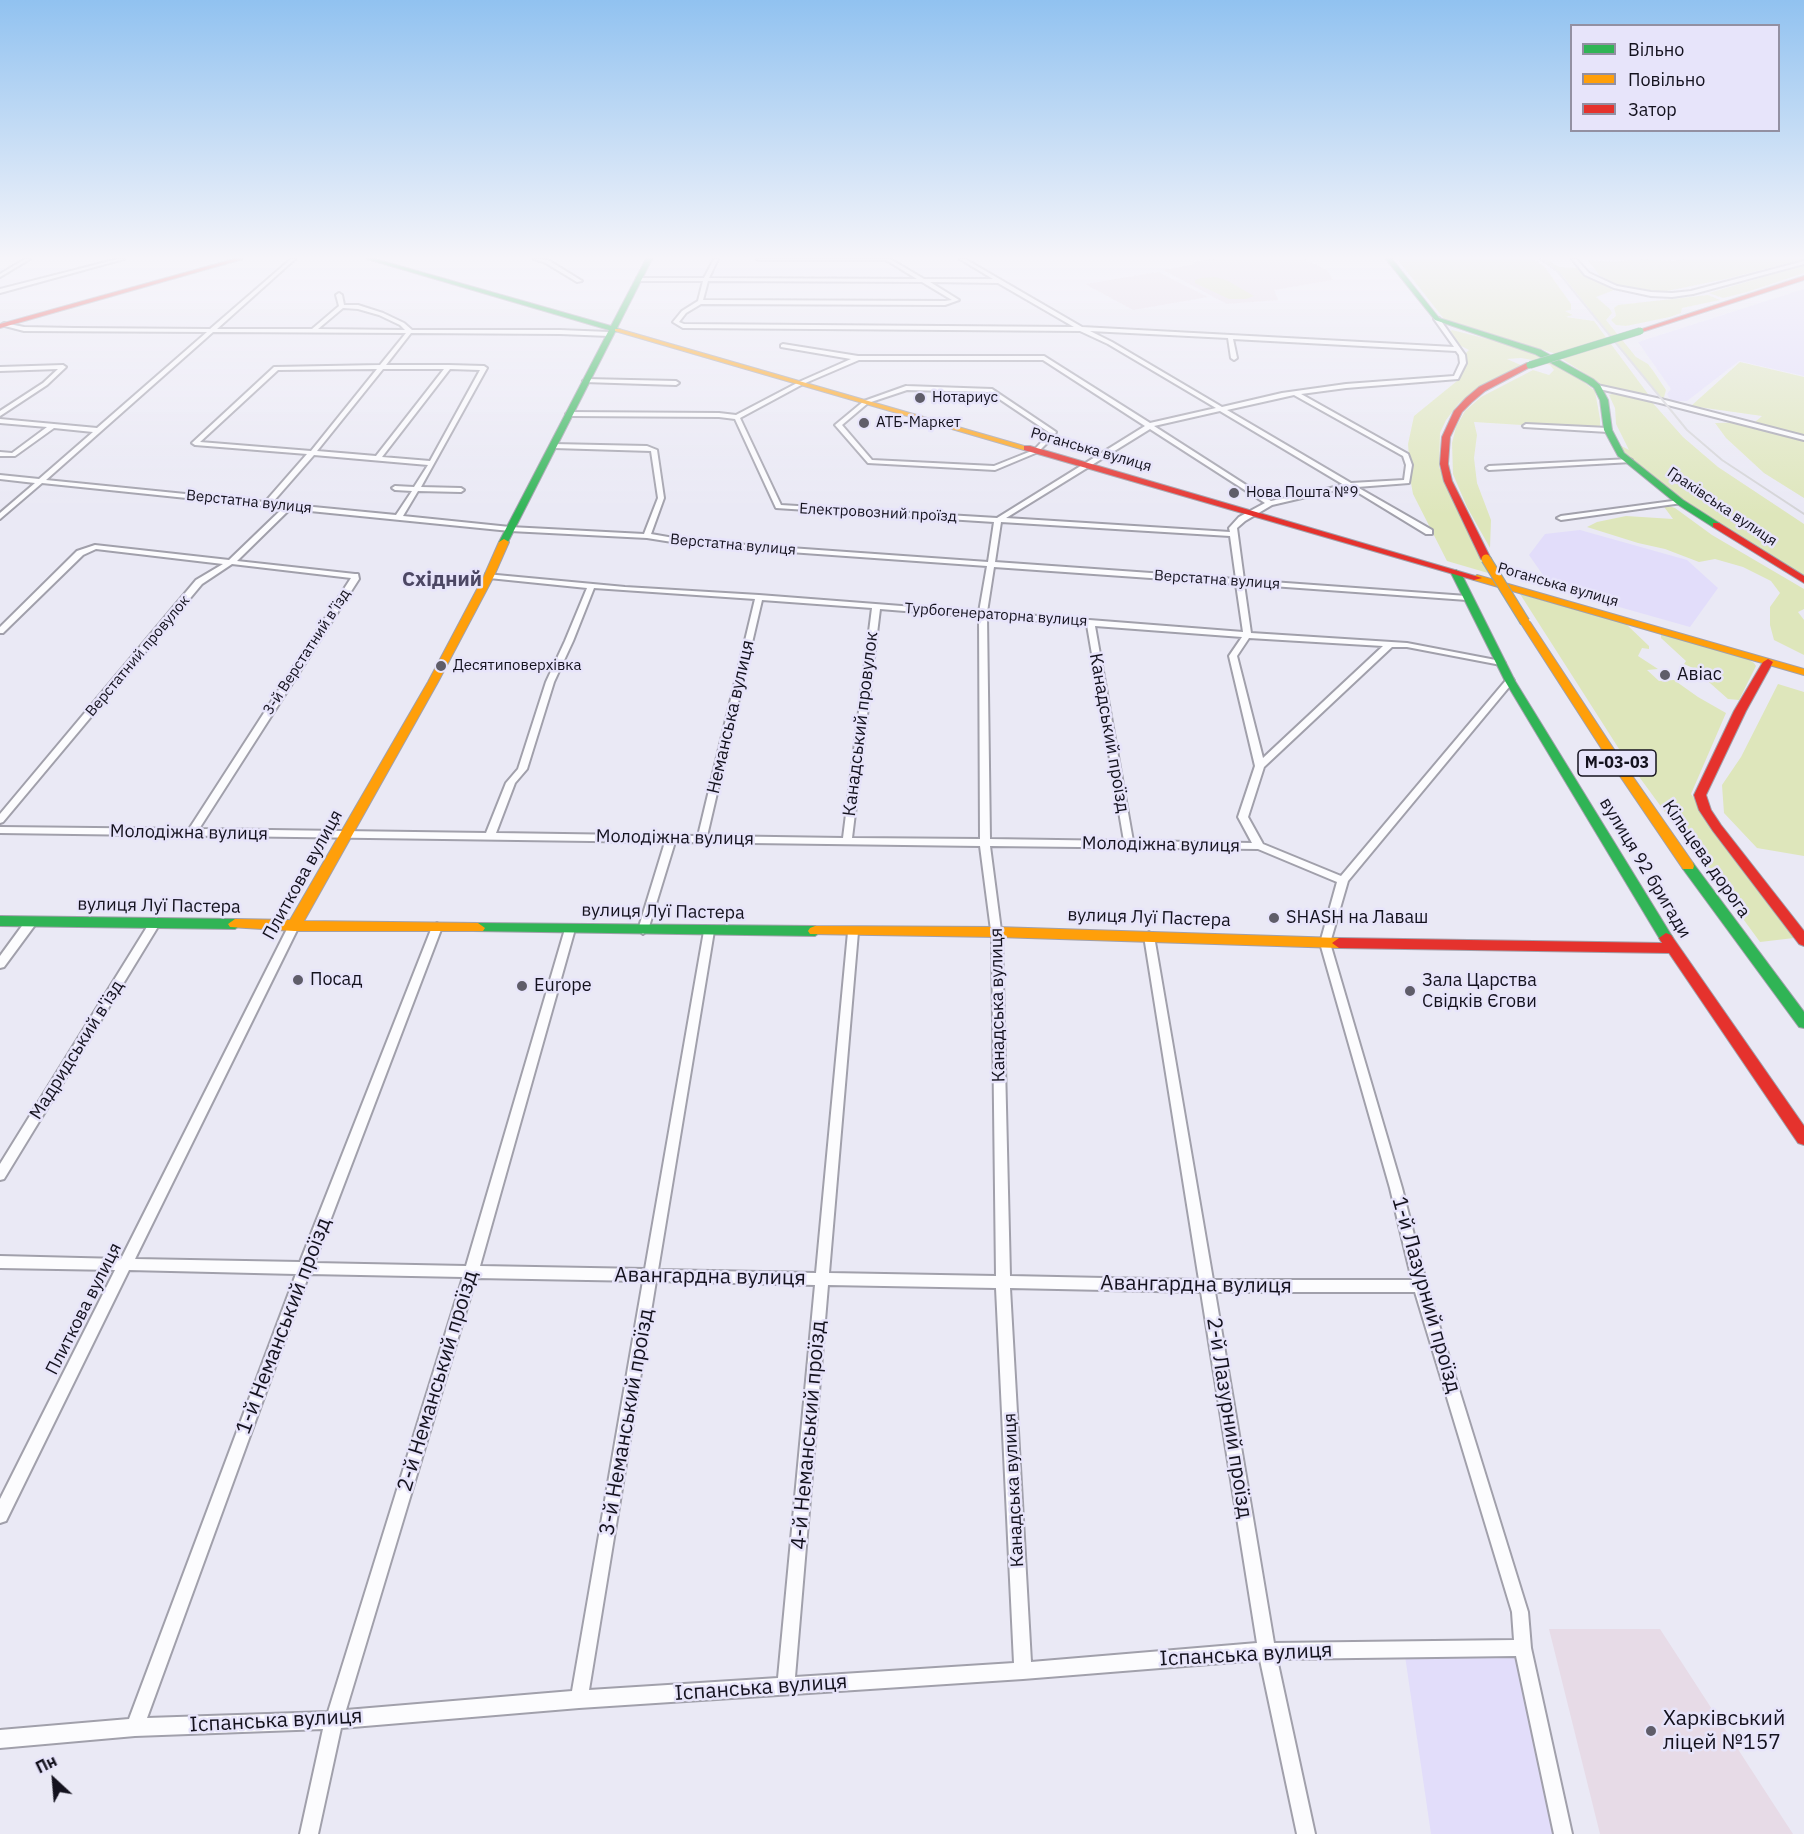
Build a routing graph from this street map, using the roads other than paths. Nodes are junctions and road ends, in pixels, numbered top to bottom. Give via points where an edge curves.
1 (197, 345) edge
2 (399, 345) edge
3 (605, 345) edge
4 (658, 345) edge
5 (1113, 345) edge
6 (1231, 345) edge
7 (1373, 345) edge
8 (1453, 345) edge
9 (1513, 345) edge
10 (1597, 345) edge
11 (783, 346) dead end
12 (1456, 349) junction
13 (858, 358) junction
14 (1234, 358) dead end
15 (380, 367) junction
16 (449, 368) junction
17 (0, 369) edge
18 (586, 381) junction
19 (676, 383) dead end
20 (801, 383) junction
21 (1597, 387) junction
22 (1293, 393) junction
23 (866, 402) junction
24 (1221, 408) junction
25 (0, 414) edge
26 (569, 414) junction
27 (737, 417) junction
28 (0, 421) edge
29 (1151, 425) junction
30 (1526, 426) dead end
31 (52, 428) junction
32 (96, 430) junction
33 (1608, 430) junction
34 (1804, 438) edge
35 (554, 446) junction
36 (313, 452) junction
37 (1036, 452) junction
38 (0, 454) edge
39 (378, 458) junction
40 (1630, 461) junction
41 (432, 463) junction
42 (1084, 465) junction
43 (1489, 468) dead end
44 (0, 477) edge
45 (40, 482) junction
46 (1351, 485) junction
47 (395, 488) dead end
48 (416, 489) junction
49 (460, 490) dead end
50 (1680, 502) junction
51 (1270, 503) junction
52 (267, 504) junction
53 (289, 506) junction
54 (1253, 514) junction
55 (0, 517) edge
56 (398, 518) junction
57 (1561, 518) dead end
58 (998, 520) junction
59 (510, 530) junction
60 (1429, 532) dead end
61 (1233, 534) junction
62 (647, 536) junction
63 (232, 561) junction
64 (989, 564) junction
65 (1456, 573) junction
66 (489, 576) junction
67 (1804, 580) edge
68 (1241, 582) junction
69 (591, 586) junction
70 (759, 597) junction
71 (1467, 598) junction
72 (876, 607) junction
73 (983, 614) junction
74 (1090, 622) junction
75 (0, 631) edge
76 (1247, 635) junction
77 (1390, 644) junction
78 (1768, 662) junction
79 (1501, 663) junction
80 (1804, 672) edge
81 (1510, 681) junction
82 (1260, 766) junction
83 (0, 820) edge
84 (0, 830) edge
85 (192, 833) junction
86 (344, 836) junction
87 (490, 836) junction
88 (671, 838) junction
89 (702, 838) junction
90 (847, 841) junction
91 (985, 844) junction
92 (1129, 844) junction
93 (1259, 846) junction
94 (1343, 880) junction
95 (0, 921) edge
96 (31, 922) junction
97 (154, 925) junction
98 (294, 926) junction
99 (437, 927) junction
100 (570, 929) junction
101 (644, 930) junction
102 (709, 931) junction
103 (853, 932) junction
104 (997, 932) junction
105 (1149, 936) junction
106 (1804, 941) edge
107 (1325, 943) junction
108 (1672, 948) junction
109 (0, 964) edge
110 (1804, 1023) edge
111 (1804, 1139) edge
112 (0, 1175) edge
113 (0, 1262) edge
114 (127, 1264) junction
115 (305, 1268) junction
116 (471, 1272) junction
117 (652, 1276) junction
118 (823, 1280) junction
119 (1003, 1282) junction
120 (1208, 1286) junction
121 (1420, 1286) junction
122 (0, 1515) edge
123 (1523, 1648) junction
124 (1267, 1651) junction
125 (1023, 1671) junction
126 (786, 1686) junction
127 (579, 1699) junction
128 (334, 1720) junction
129 (135, 1727) junction
130 (0, 1738) edge
131 (309, 1834) edge
132 (1306, 1834) edge
133 (1563, 1834) edge

1 - 32 street
2 - 15 street
3 - 18 main road, Плиткова вулиця
4 - 20 main road, Роганська вулиця
5 - 24 street
6 - 14 street
7 - 12 street
8 - 12 street
9 - 21 main road via 1538,352
10 - 110 main road, Кільцева дорога / М-03-03, bridge via 1530,365 1489,385 1469,400 1458,411 1446,437 1443,449 1448,481 1486,559 1611,754
11 - 13 street
12 - 22 street via 1463,363 1456,378
13 - 20 street
13 - 29 street via 1044,358
15 - 16 street
15 - 36 street
15 - 36 street via 276,368 195,442
16 - 39 street
16 - 41 street via 484,368
17 - 25 street via 63,367
18 - 19 street
18 - 26 main road, Плиткова вулиця
20 - 23 main road, Роганська вулиця
20 - 27 street
21 - 33 main road, Граківська вулиця via 1604,400
21 - 34 street
22 - 24 street
22 - 46 street via 1406,455 1407,482
23 - 37 main road, Роганська вулиця
23 - 37 street via 906,388 990,390 1053,432
23 - 37 street via 838,425 870,462 995,468
24 - 29 street
24 - 46 street
26 - 27 street
26 - 35 main road, Плиткова вулиця
27 - 58 street, Електровозний проїзд via 778,507
28 - 31 street
29 - 42 street
29 - 51 street
30 - 33 street
31 - 32 street
31 - 38 street via 13,455
32 - 45 street
33 - 40 main road, Граківська вулиця via 1612,442
35 - 59 main road, Плиткова вулиця
35 - 62 street via 654,450 661,498
36 - 39 street
36 - 52 street
37 - 42 main road, Роганська вулиця
39 - 41 street
40 - 43 street
40 - 50 main road, Граківська вулиця
41 - 48 street
42 - 54 main road, Роганська вулиця
42 - 58 street
44 - 45 street, Верстатна вулиця
45 - 52 street, Верстатна вулиця
45 - 55 street
46 - 51 street
46 - 60 street
47 - 48 street
48 - 49 street
48 - 56 street
50 - 57 street
50 - 67 main road, Граківська вулиця
51 - 54 street
52 - 53 street, Верстатна вулиця
53 - 56 street, Верстатна вулиця
53 - 63 street, Верстатний провулок
54 - 61 street via 1242,519 1233,528
54 - 65 main road, Роганська вулиця
56 - 59 street, Верстатна вулиця
58 - 61 street, Електровозний проїзд
58 - 64 street, Канадська вулиця
59 - 62 street, Верстатна вулиця
59 - 66 main road, Плиткова вулиця
61 - 68 street
62 - 64 street, Верстатна вулиця via 691,543
63 - 75 street via 102,547 87,549
63 - 83 street, Верстатний провулок via 199,582
63 - 85 street, 3-й Верстатний в’їзд via 355,576
64 - 68 street, Верстатна вулиця
64 - 73 street, Канадська вулиця
65 - 71 main road, вулиця 92 бригади
65 - 78 main road, Роганська вулиця
66 - 69 street, Турбогенераторна вулиця
66 - 86 main road, Плиткова вулиця
68 - 71 street, Верстатна вулиця
68 - 76 street
69 - 70 street, Турбогенераторна вулиця
69 - 87 street via 550,682 522,769 511,783
70 - 72 street, Турбогенераторна вулиця
70 - 89 street, Неманська вулиця
71 - 79 main road, вулиця 92 бригади
72 - 73 street, Турбогенераторна вулиця
72 - 90 street, Канадський провулок
73 - 74 street, Турбогенераторна вулиця
73 - 91 street, Канадська вулиця
74 - 76 street, Турбогенераторна вулиця
74 - 92 street, Канадський проїзд
76 - 77 street, Турбогенераторна вулиця
76 - 82 street via 1233,656
77 - 79 street, Турбогенераторна вулиця
77 - 82 street
78 - 80 main road, Роганська вулиця
78 - 106 main road via 1700,795 1717,828
79 - 81 main road, вулиця 92 бригади
81 - 94 street
81 - 108 main road, вулиця 92 бригади
82 - 93 street via 1243,817
84 - 85 street, Молодіжна вулиця
85 - 86 street, Молодіжна вулиця
86 - 87 street, Молодіжна вулиця
86 - 98 main road, Плиткова вулиця
87 - 88 street, Молодіжна вулиця
88 - 89 street, Молодіжна вулиця
88 - 101 street
89 - 90 street, Молодіжна вулиця
90 - 91 street, Молодіжна вулиця
91 - 92 street, Молодіжна вулиця
91 - 104 street, Канадська вулиця
92 - 93 street, Молодіжна вулиця
93 - 94 street, Молодіжна вулиця
94 - 107 street
95 - 96 main road, вулиця Луї Пастера
96 - 97 main road, вулиця Луї Пастера
96 - 109 street
97 - 98 main road, вулиця Луї Пастера
97 - 112 street, Мадридський в'їзд
98 - 99 main road, вулиця Луї Пастера
98 - 114 street, Плиткова вулиця
99 - 100 main road, вулиця Луї Пастера
99 - 115 street, 1-й Неманський проїзд
100 - 101 main road, вулиця Луї Пастера
100 - 116 street, 2-й Неманський проїзд
101 - 102 main road, вулиця Луї Пастера
102 - 103 main road, вулиця Луї Пастера
102 - 117 street, 3-й Неманський проїзд
103 - 104 main road, вулиця Луї Пастера
103 - 118 street, 4-й Неманський проїзд
104 - 105 main road, вулиця Луї Пастера
104 - 119 street, Канадська вулиця
105 - 107 main road, вулиця Луї Пастера
105 - 120 street, 2-й Лазурний проїзд
107 - 108 main road, вулиця Луї Пастера
107 - 121 street, 1-й Лазурний проїзд via 1396,1188
108 - 111 main road, вулиця 92 бригади
113 - 114 street, Авангардна вулиця
114 - 115 street, Авангардна вулиця
114 - 122 street, Плиткова вулиця
115 - 116 street, Авангардна вулиця
115 - 129 street, 1-й Неманський проїзд
116 - 117 street, Авангардна вулиця
116 - 128 street, 2-й Неманський проїзд
117 - 118 street, Авангардна вулиця
117 - 127 street, 3-й Неманський проїзд
118 - 119 street, Авангардна вулиця
118 - 126 street, 4-й Неманський проїзд
119 - 120 street, Авангардна вулиця
119 - 125 street, Канадська вулиця
120 - 121 street, Авангардна вулиця
120 - 124 street, 2-й Лазурний проїзд
121 - 123 street, 1-й Лазурний проїзд via 1520,1612
123 - 124 street, Іспанська вулиця
123 - 133 street, 1-й Лазурний проїзд
124 - 125 street, Іспанська вулиця
124 - 132 street, 2-й Лазурний проїзд
125 - 126 street, Іспанська вулиця
126 - 127 street, Іспанська вулиця
127 - 128 street, Іспанська вулиця
128 - 129 street, Іспанська вулиця
128 - 131 street, 2-й Неманський проїзд
129 - 130 street, Іспанська вулиця

